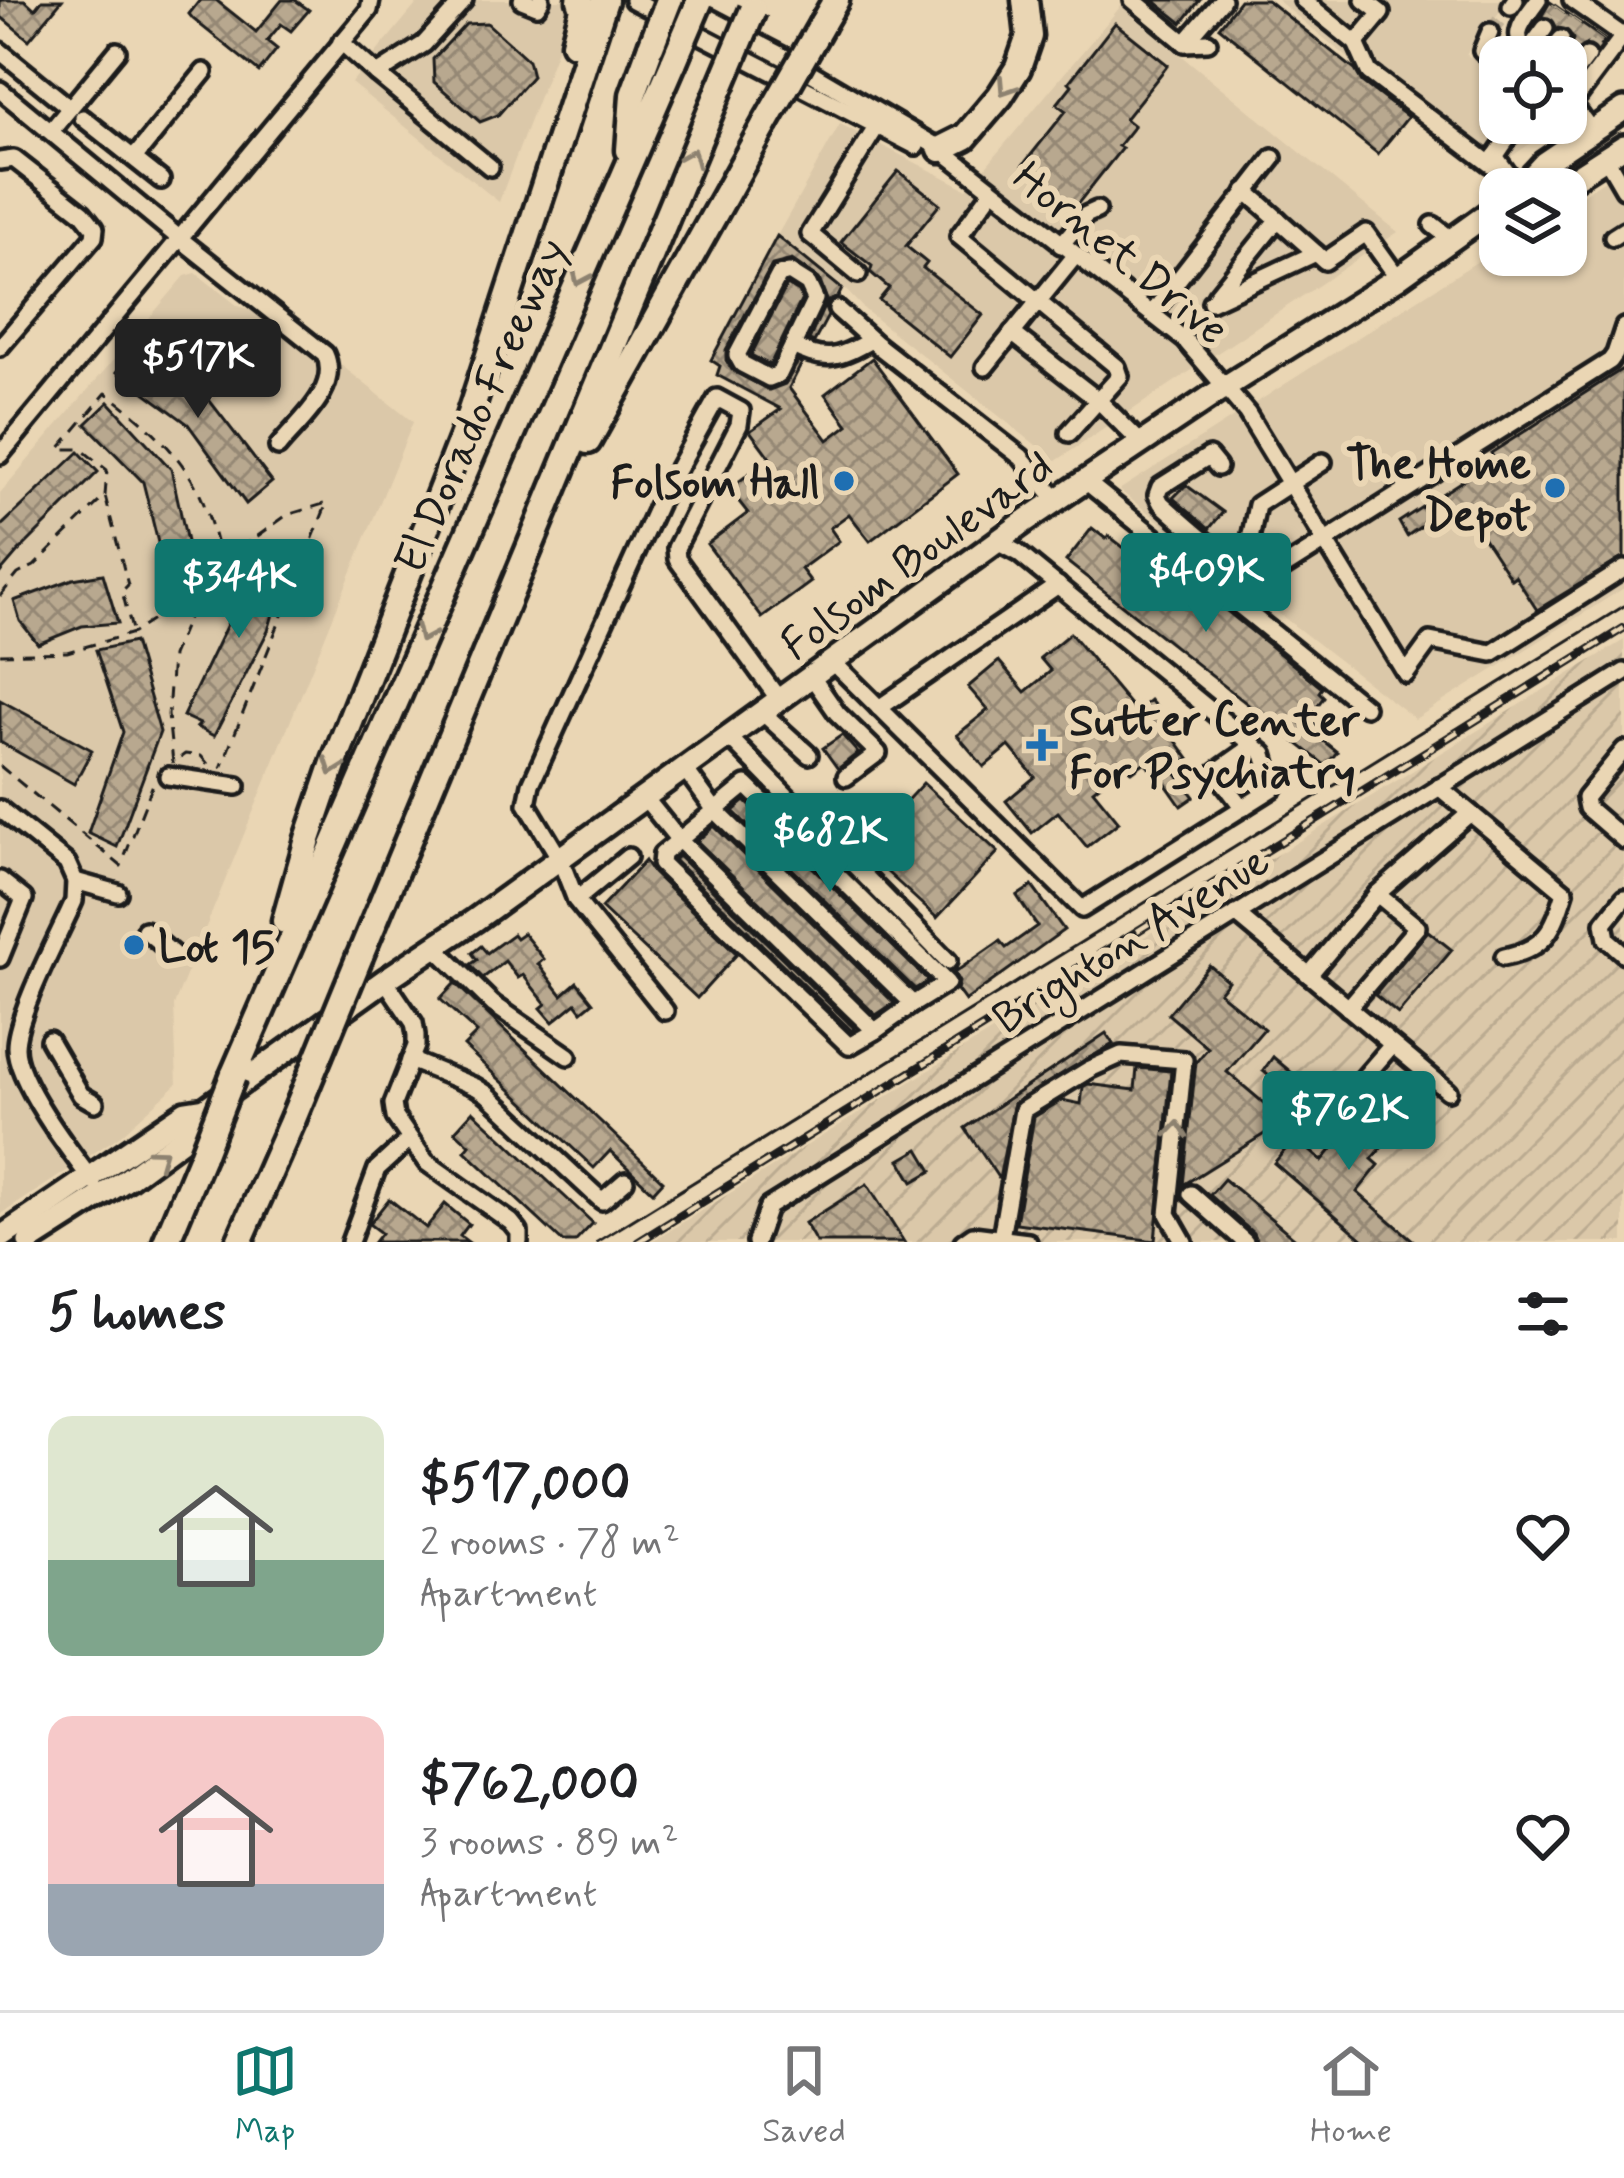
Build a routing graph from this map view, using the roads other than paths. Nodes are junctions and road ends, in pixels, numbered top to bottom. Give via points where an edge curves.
1 (390, 0) edge
2 (464, 0) edge
3 (522, 0) edge
4 (541, 0) edge
5 (580, 0) edge
6 (605, 0) edge
7 (633, 0) edge
8 (653, 0) edge
9 (673, 0) edge
10 (700, 0) edge
11 (1025, 0) edge
12 (1133, 0) edge
13 (1303, 0) edge
14 (1364, 0) edge
15 (1538, 0) edge
16 (1217, 2) edge
17 (370, 5) edge
18 (755, 5) edge
19 (832, 7) edge
20 (1571, 7) edge
21 (1545, 28) tunnel mouth
22 (1490, 32) tunnel mouth
23 (1487, 36) edge
24 (1517, 36) edge
25 (1540, 36) edge
26 (341, 42) junction
27 (1208, 42) dead end
28 (1185, 43) junction
29 (1356, 43) junction
30 (0, 51) edge
31 (117, 51) dead end
32 (203, 72) dead end
33 (376, 74) junction
34 (1587, 79) edge
35 (0, 90) edge
36 (574, 93) junction
37 (1624, 109) edge
38 (77, 113) junction
39 (1587, 123) edge
40 (877, 126) junction
41 (51, 130) junction
42 (1592, 130) junction
43 (1503, 144) edge
44 (940, 149) junction
45 (1615, 152) edge
46 (1495, 156) junction
47 (134, 158) junction
48 (1273, 158) dead end
49 (0, 160) edge
50 (490, 167) dead end
51 (1504, 168) edge
52 (1539, 168) edge
53 (627, 170) junction
54 (1587, 170) edge
55 (972, 175) junction
56 (161, 180) dead end
57 (1624, 189) edge
58 (992, 191) junction
59 (1246, 191) junction
60 (1097, 210) dead end
61 (1278, 219) junction
62 (1479, 221) edge
63 (1433, 225) dead end
64 (179, 238) junction
65 (1452, 241) junction
66 (1068, 250) junction
67 (1316, 253) junction
68 (858, 274) dead end
69 (1398, 278) junction
70 (1038, 302) junction
71 (837, 309) dead end
72 (1153, 312) junction
73 (1624, 327) edge
74 (1012, 333) junction
75 (871, 340) junction
76 (793, 346) junction
77 (0, 347) edge
78 (985, 367) dead end
79 (1225, 387) junction
80 (1099, 401) junction
81 (1069, 433) dead end
82 (1141, 443) junction
83 (278, 448) dead end
84 (0, 455) edge
85 (1323, 462) dead end
86 (1218, 466) dead end
87 (1084, 480) junction
88 (1289, 485) junction
89 (1057, 500) junction
90 (534, 537) junction
91 (997, 542) junction
92 (1324, 542) junction
93 (1624, 569) edge
94 (1275, 573) dead end
95 (1058, 585) junction
96 (833, 662) junction
97 (1623, 675) edge
98 (812, 677) junction
99 (771, 707) junction
100 (1365, 707) dead end
101 (879, 708) junction
102 (729, 737) junction
103 (1253, 745) junction
104 (1624, 751) edge
105 (809, 755) dead end
106 (685, 770) junction
107 (162, 777) road end
108 (846, 777) dead end
109 (237, 786) dead end
110 (1439, 787) junction
111 (645, 798) junction
112 (868, 806) dead end
113 (1243, 808) junction
114 (0, 809) edge
115 (714, 809) junction
116 (1470, 813) junction
117 (678, 839) junction
118 (1624, 840) edge
119 (831, 841) junction
120 (628, 857) dead end
121 (560, 859) junction
122 (0, 880) edge
123 (75, 881) junction
124 (118, 893) dead end
125 (1377, 894) junction
126 (1624, 898) edge
127 (576, 900) junction
128 (1236, 914) junction
129 (145, 930) dead end
130 (435, 946) junction
131 (173, 953) dead end
132 (1624, 954) edge
133 (1504, 957) dead end
134 (0, 958) edge
135 (948, 961) dead end
136 (1309, 975) junction
137 (385, 980) junction
138 (913, 1004) junction
139 (1348, 1008) junction
140 (260, 1010) junction
141 (665, 1011) dead end
142 (874, 1031) junction
143 (49, 1040) dead end
144 (1392, 1045) junction
145 (8, 1046) edge
146 (568, 1056) dead end
147 (410, 1060) junction
148 (1448, 1091) dead end
149 (94, 1103) dead end
150 (1327, 1120) dead end
151 (410, 1139) junction
152 (625, 1181) dead end
153 (95, 1185) junction
154 (1191, 1194) dead end
155 (0, 1238) edge
156 (1001, 1238) junction
157 (29, 1242) edge
158 (166, 1242) edge
159 (239, 1242) edge
160 (350, 1242) edge
161 (519, 1242) edge
162 (756, 1242) edge
163 (963, 1242) edge
164 (1028, 1242) edge
165 (1184, 1242) edge
166 (1245, 1242) edge

1 - 17 street
2 - 33 street via 424,44
3 - 4 street
5 - 36 highway
6 - 36 highway
7 - 40 street, Hornet Drive
8 - 9 highway
9 - 44 street, Hornet Drive
9 - 53 highway, bridge via 633,95
10 - 53 highway, El Dorado Freeway, bridge
11 -> 44 highway via 1029,37 1018,68 965,137
12 - 28 street
13 - 29 street
14 - 29 street via 1381,13
15 - 24 street
16 - 28 street
17 - 26 street
90 -> 18 highway, bridge
19 - 90 highway, bridge
20 - 34 street via 1623,36
21 - 25 street
22 - 23 street
26 - 33 street
26 - 64 street
27 - 28 street
29 - 46 street via 1369,72 1490,164
30 - 38 street
31 - 38 street
32 - 47 street
33 - 50 street
35 - 41 street
36 -> 140 highway via 464,433 315,819
37 - 42 main road
38 - 41 street
38 - 47 street
39 - 42 street
40 - 55 street, Hornet Drive
40 - 68 street via 810,234
41 - 64 street
42 - 52 main road
43 - 46 street
44 - 55 street, Hornet Drive
45 - 54 main road
45 - 57 street
46 - 51 street
47 - 56 street
48 - 59 street
49 - 77 street via 14,159 95,228
53 -> 140 highway, El Dorado Freeway
55 - 58 street, Hornet Drive
58 - 66 street, Hornet Drive
58 - 70 street via 958,236
59 - 61 street
59 - 72 street
60 - 66 street
61 - 67 street
61 - 67 street via 1211,302
62 - 65 main road, Folsom Boulevard
63 - 65 street
64 - 83 street via 326,354 325,390
64 - 84 street
65 - 69 main road, Folsom Boulevard
66 - 70 street
66 - 72 street, Hornet Drive
67 - 69 street via 1325,261 1366,233
69 - 79 main road, Folsom Boulevard
70 - 74 street
70 - 80 street via 1118,367 1120,376
71 - 75 street
72 - 79 street, Hornet Drive
73 - 92 street via 1610,361
74 - 78 street
74 - 80 street
75 - 76 street via 840,358
75 - 89 street via 1021,457
76 - 76 street via 815,299 789,272 779,274 737,355 770,378
79 - 82 main road, Folsom Boulevard
79 - 88 street, Hornet Drive
80 - 81 street
80 - 82 street
82 - 87 main road, Folsom Boulevard
85 - 88 street
86 - 88 street via 1208,456 1157,495 1227,557 1248,549 1257,505
87 - 89 main road, Folsom Boulevard
87 - 100 street
88 - 92 street, Hornet Drive
89 - 91 main road, Folsom Boulevard
90 - 159 highway, bridge
91 - 95 street
91 - 96 main road, Folsom Boulevard
92 - 93 street, Hornet Drive via 1406,674 1430,640 1492,653
92 - 94 street
95 - 101 street
95 - 103 street
96 - 98 main road, Folsom Boulevard
96 - 101 street
97 - 110 street, Brighton Avenue
98 - 99 main road, Folsom Boulevard
98 - 108 street via 878,753
99 - 102 main road, Folsom Boulevard
99 - 105 street
99 - 121 street via 677,559 739,425 741,411 717,398 659,502 531,784 527,805
101 - 113 street via 1082,909
102 - 106 main road, Folsom Boulevard
102 - 119 street
103 - 113 street via 1274,788
103 - 113 street via 1216,772
104 - 118 street via 1585,798 1586,808
106 - 111 main road, Folsom Boulevard
106 - 115 street
107 - 109 street
110 - 116 street
110 - 128 street, Brighton Avenue
111 - 117 street
111 - 121 main road, Folsom Boulevard
112 - 119 street
114 - 123 street via 67,863
115 - 117 street
115 - 138 street
115 - 138 street via 746,785 947,983
116 - 125 street
116 - 133 street via 1564,892 1555,924 1530,952
117 - 142 street
117 - 142 street via 662,854 677,879 850,1046
119 - 135 street
120 - 127 street
121 - 127 street
121 - 130 main road, Folsom Boulevard
122 - 134 street via 24,899
123 - 124 street
123 - 145 street via 74,901
125 - 136 street
125 - 139 street via 1417,927
126 - 132 street via 1604,923 1607,939
127 - 141 street
128 - 136 street
128 - 162 street, Brighton Avenue via 768,1207
129 - 131 street
130 - 137 main road, Folsom Boulevard
130 - 146 street via 493,1004
136 - 139 street
137 - 147 street via 414,1023
137 - 153 main road, Folsom Boulevard via 206,1109 197,1128
138 - 142 street
139 - 144 street
140 - 158 highway, El Dorado Freeway, bridge
143 - 149 street
144 - 148 street
144 - 150 street
145 - 153 street
147 - 151 street via 393,1104
147 - 152 street via 487,1094 602,1201
151 - 160 street via 377,1169
151 - 161 street via 426,1162 511,1222
153 - 155 main road, Folsom Boulevard
153 - 157 main road, Folsom Boulevard
154 - 166 street
156 - 163 street via 973,1234
156 - 164 street
165 -> 156 street via 1168,1214 1184,1060 1121,1055 1023,1110

